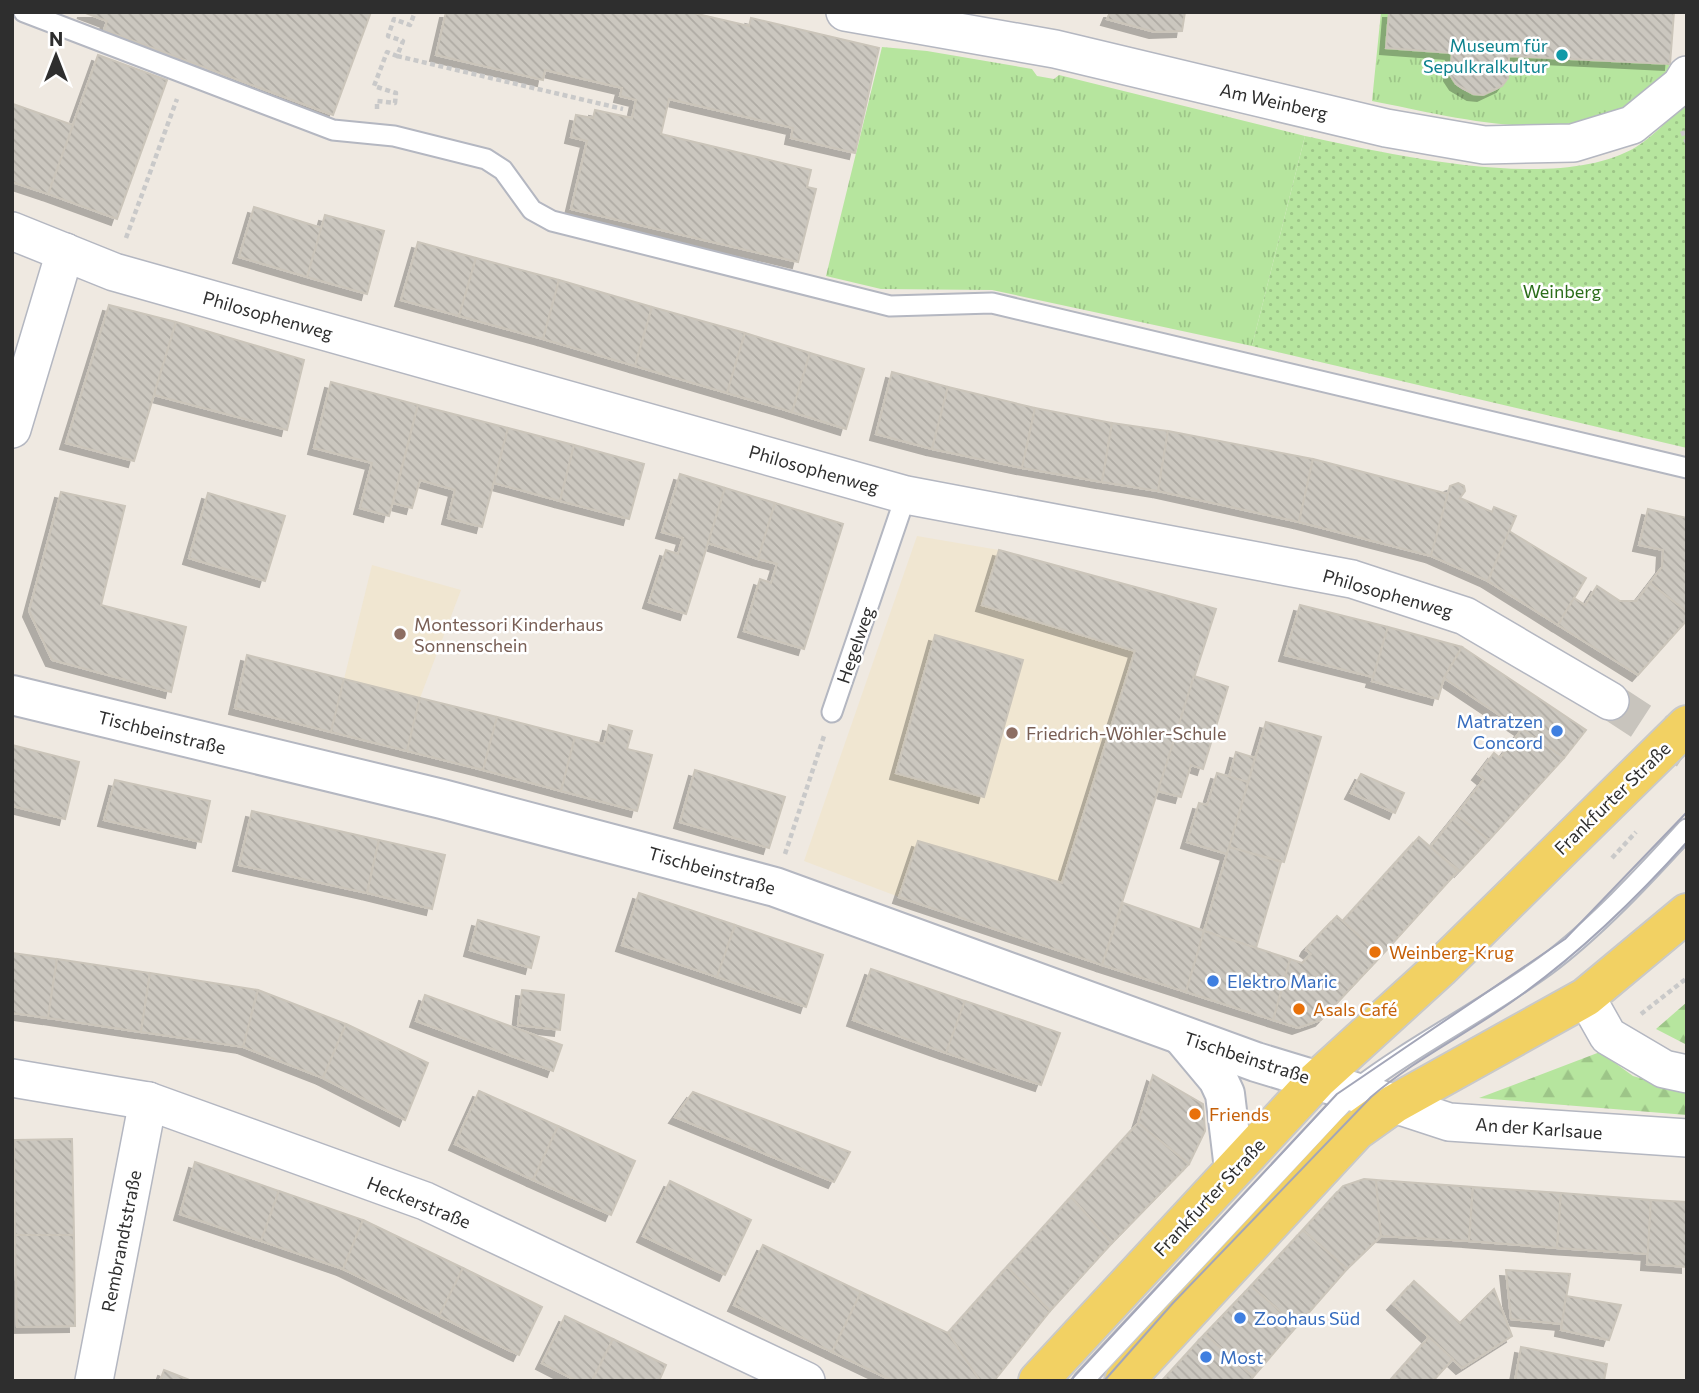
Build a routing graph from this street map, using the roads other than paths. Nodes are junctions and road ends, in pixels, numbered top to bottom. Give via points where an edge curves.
1 (24, 12) edge
2 (854, 14) edge
3 (1684, 80) edge
4 (12, 231) edge
5 (65, 253) junction
6 (12, 429) edge
7 (1687, 468) edge
8 (906, 495) junction
9 (12, 695) edge
10 (1610, 701) tunnel mouth
11 (832, 712) road end
12 (1687, 725) edge
13 (1687, 829) edge
14 (1687, 913) edge
15 (1586, 997) junction
16 (1181, 1035) junction
17 (1687, 1074) edge
18 (12, 1079) edge
19 (1317, 1080) junction
20 (1354, 1091) junction
21 (148, 1101) junction
22 (1394, 1104) junction
23 (1687, 1138) edge
24 (1234, 1170) junction
25 (94, 1381) edge
26 (806, 1381) edge
27 (1038, 1381) edge
28 (1083, 1381) edge
29 (1124, 1381) edge

1 - 7 lane via 333,130 394,136 486,159 503,170 532,210 552,221 890,306 992,303
2 - 3 street, Am Weinberg via 1055,49 1386,128 1484,145 1573,143 1632,125
4 - 5 street, Philosophenweg
5 - 6 street
5 - 8 street, Philosophenweg via 114,272
8 - 10 street, Philosophenweg via 1352,579 1465,616
8 - 11 lane, Hegelweg
9 - 16 main road, Tischbeinstraße via 456,803 775,887
12 - 19 main road, Frankfurter Straße via 1440,968
13 - 20 lane via 1647,874 1547,964
14 - 15 main road
15 - 17 street via 1608,1036 1664,1069
15 - 22 main road
16 - 19 main road, Tischbeinstraße
16 - 24 main road via 1225,1094
18 - 21 street, Heckerstraße
19 - 20 main road, Tischbeinstraße
19 - 24 main road, Frankfurter Straße
20 - 22 main road, Tischbeinstraße
20 - 28 lane
21 - 25 street, Rembrandtstraße
21 - 26 street, Heckerstraße via 425,1201
22 - 23 street, An der Karlsaue via 1449,1122
22 - 29 main road via 1356,1131 1315,1171
24 - 27 main road, Frankfurter Straße

